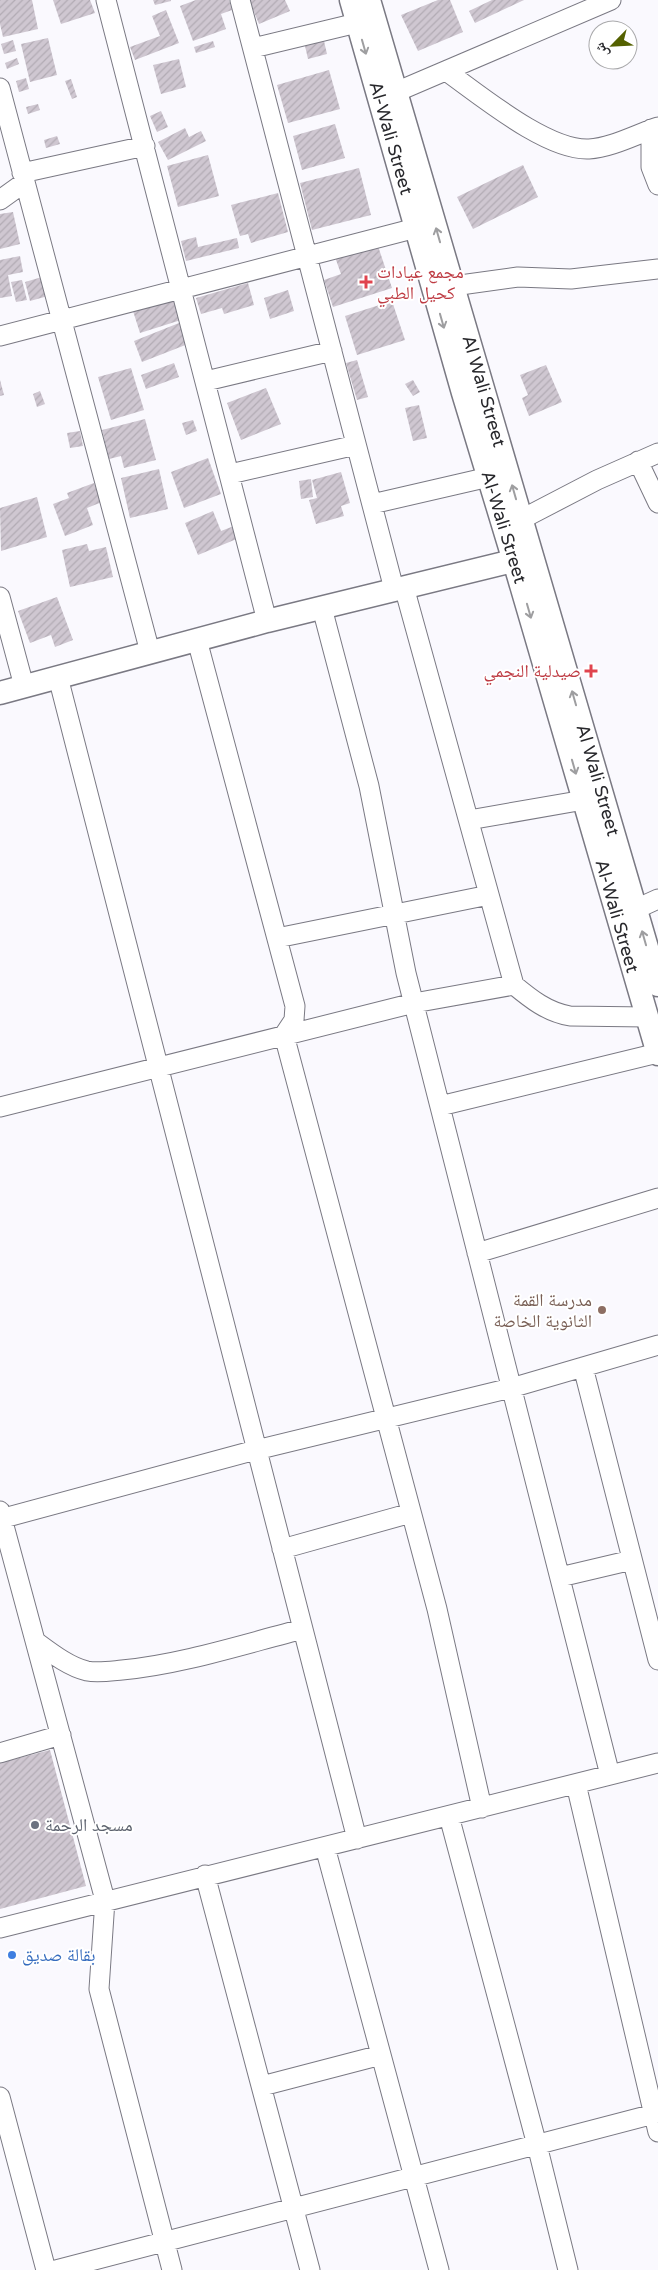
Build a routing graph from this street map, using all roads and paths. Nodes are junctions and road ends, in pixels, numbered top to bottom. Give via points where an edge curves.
1 (106, 0) edge
2 (240, 0) edge
3 (350, 0) edge
4 (369, 0) edge
5 (611, 0) edge
6 (357, 22) junction
7 (253, 48) junction
8 (446, 71) junction
9 (0, 88) edge
10 (396, 92) junction
11 (655, 128) edge
12 (145, 146) junction
13 (24, 177) junction
14 (658, 185) edge
15 (0, 200) edge
16 (416, 228) junction
17 (307, 257) junction
18 (658, 269) edge
19 (453, 286) junction
20 (183, 289) junction
21 (62, 320) junction
22 (0, 336) edge
23 (332, 351) junction
24 (206, 381) junction
25 (356, 445) junction
26 (658, 453) edge
27 (638, 461) junction
28 (230, 474) junction
29 (489, 477) junction
30 (658, 503) edge
31 (372, 504) junction
32 (522, 519) junction
33 (523, 559) junction
34 (399, 588) junction
35 (0, 597) edge
36 (322, 608) junction
37 (267, 621) junction
38 (197, 640) junction
39 (150, 652) junction
40 (58, 677) junction
41 (24, 686) junction
42 (0, 693) edge
43 (584, 800) junction
44 (469, 820) junction
45 (489, 895) junction
46 (658, 899) edge
47 (636, 909) junction
48 (394, 912) junction
49 (277, 938) junction
50 (514, 985) junction
51 (658, 985) edge
52 (414, 1004) junction
53 (647, 1017) junction
54 (284, 1034) junction
55 (658, 1053) edge
56 (158, 1068) junction
57 (440, 1106) junction
58 (0, 1107) edge
59 (658, 1198) edge
60 (477, 1253) junction
61 (658, 1345) edge
62 (583, 1367) junction
63 (511, 1388) junction
64 (386, 1419) junction
65 (256, 1450) junction
66 (411, 1514) junction
67 (1, 1516) edge
68 (282, 1548) junction
69 (632, 1560) junction
70 (560, 1577) junction
71 (303, 1629) junction
72 (35, 1641) junction
73 (658, 1660) edge
74 (61, 1735) junction
75 (0, 1753) edge
76 (658, 1763) edge
77 (610, 1775) junction
78 (576, 1784) junction
79 (482, 1808) junction
80 (449, 1816) junction
81 (357, 1838) junction
82 (325, 1846) junction
83 (205, 1875) junction
84 (106, 1900) junction
85 (0, 1928) edge
86 (381, 2055) junction
87 (262, 2086) junction
88 (0, 2098) edge
89 (656, 2120) edge
90 (537, 2144) junction
91 (414, 2176) junction
92 (294, 2208) junction
93 (164, 2242) junction
94 (46, 2270) edge
95 (56, 2270) edge
96 (172, 2270) edge
97 (310, 2270) edge
98 (439, 2270) edge
99 (568, 2270) edge

1 - 12 street
2 - 7 street
3 - 6 street, Al-Wali Street
4 - 10 street, Al Wali Street
5 - 8 street
6 - 7 street
6 -> 16 street, Al-Wali Street
7 - 17 street
8 - 10 street
8 - 11 street via 522,124 558,144 590,150
9 - 13 street
19 -> 10 street, Al Wali Street
11 - 14 street via 651,168
12 - 13 street
12 - 20 street
13 - 15 street
13 - 21 street
16 - 17 street
16 -> 29 street, Al-Wali Street
17 - 20 street
17 - 23 street
18 - 19 street via 571,278 518,277
32 -> 19 street, Al Wali Street
20 - 21 street
20 - 24 street
21 - 22 street
21 - 39 street
23 - 24 street
23 - 25 street
24 - 28 street
25 - 28 street
25 - 31 street
26 - 27 street
27 - 30 street
27 - 32 street
28 - 37 street
29 - 31 street
29 - 33 street, Al-Wali Street
31 - 34 street
32 - 33 street, Al Wali Street
33 - 34 street
33 -> 43 street, Al-Wali Street
47 -> 33 street, Al Wali Street
34 - 36 street
34 - 44 street
35 - 41 street
36 - 37 street
36 - 48 street via 369,786
37 - 38 street
38 - 39 street
38 - 49 street
39 - 40 street
40 - 41 street
40 - 56 street
41 - 42 street
43 - 44 street
43 - 53 street, Al-Wali Street
44 - 45 street
45 - 48 street
45 - 50 street
46 - 47 street
51 -> 47 street, Al Wali Street
48 - 49 street
48 - 52 street
49 - 54 street via 295,1006 294,1020
50 - 52 street
50 - 53 street via 536,1003 558,1014
52 - 54 street
52 - 57 street
53 - 55 street, Al-Wali Street
54 - 56 street
54 - 64 street
55 - 57 street
56 - 58 street
56 - 65 street
57 - 60 street
59 - 60 street
60 - 63 street
61 - 62 street
62 - 63 street
62 - 69 street
63 - 64 street
63 - 70 street
64 - 65 street
64 - 66 street
65 - 67 street
65 - 68 street
66 - 68 street
66 - 79 street via 437,1610
67 - 72 street
68 - 71 street
69 - 70 street
69 - 73 street
70 - 77 street
71 - 72 street via 145,1668 97,1672 86,1671
71 - 81 street
72 - 74 street
74 - 75 street
74 - 84 street
76 - 77 street
77 - 78 street
78 - 79 street
78 - 89 street
79 - 80 street
80 - 81 street
80 - 90 street
81 - 82 street
82 - 83 street
82 - 86 street
83 - 84 street
83 - 87 street
84 - 85 street
84 - 93 street via 99,1989
86 - 87 street
86 - 91 street
87 - 92 street
88 - 94 street
89 - 90 street
90 - 91 street
90 - 99 street
91 - 92 street
91 - 98 street
92 - 93 street
92 - 97 street
93 - 95 street
93 - 96 street

